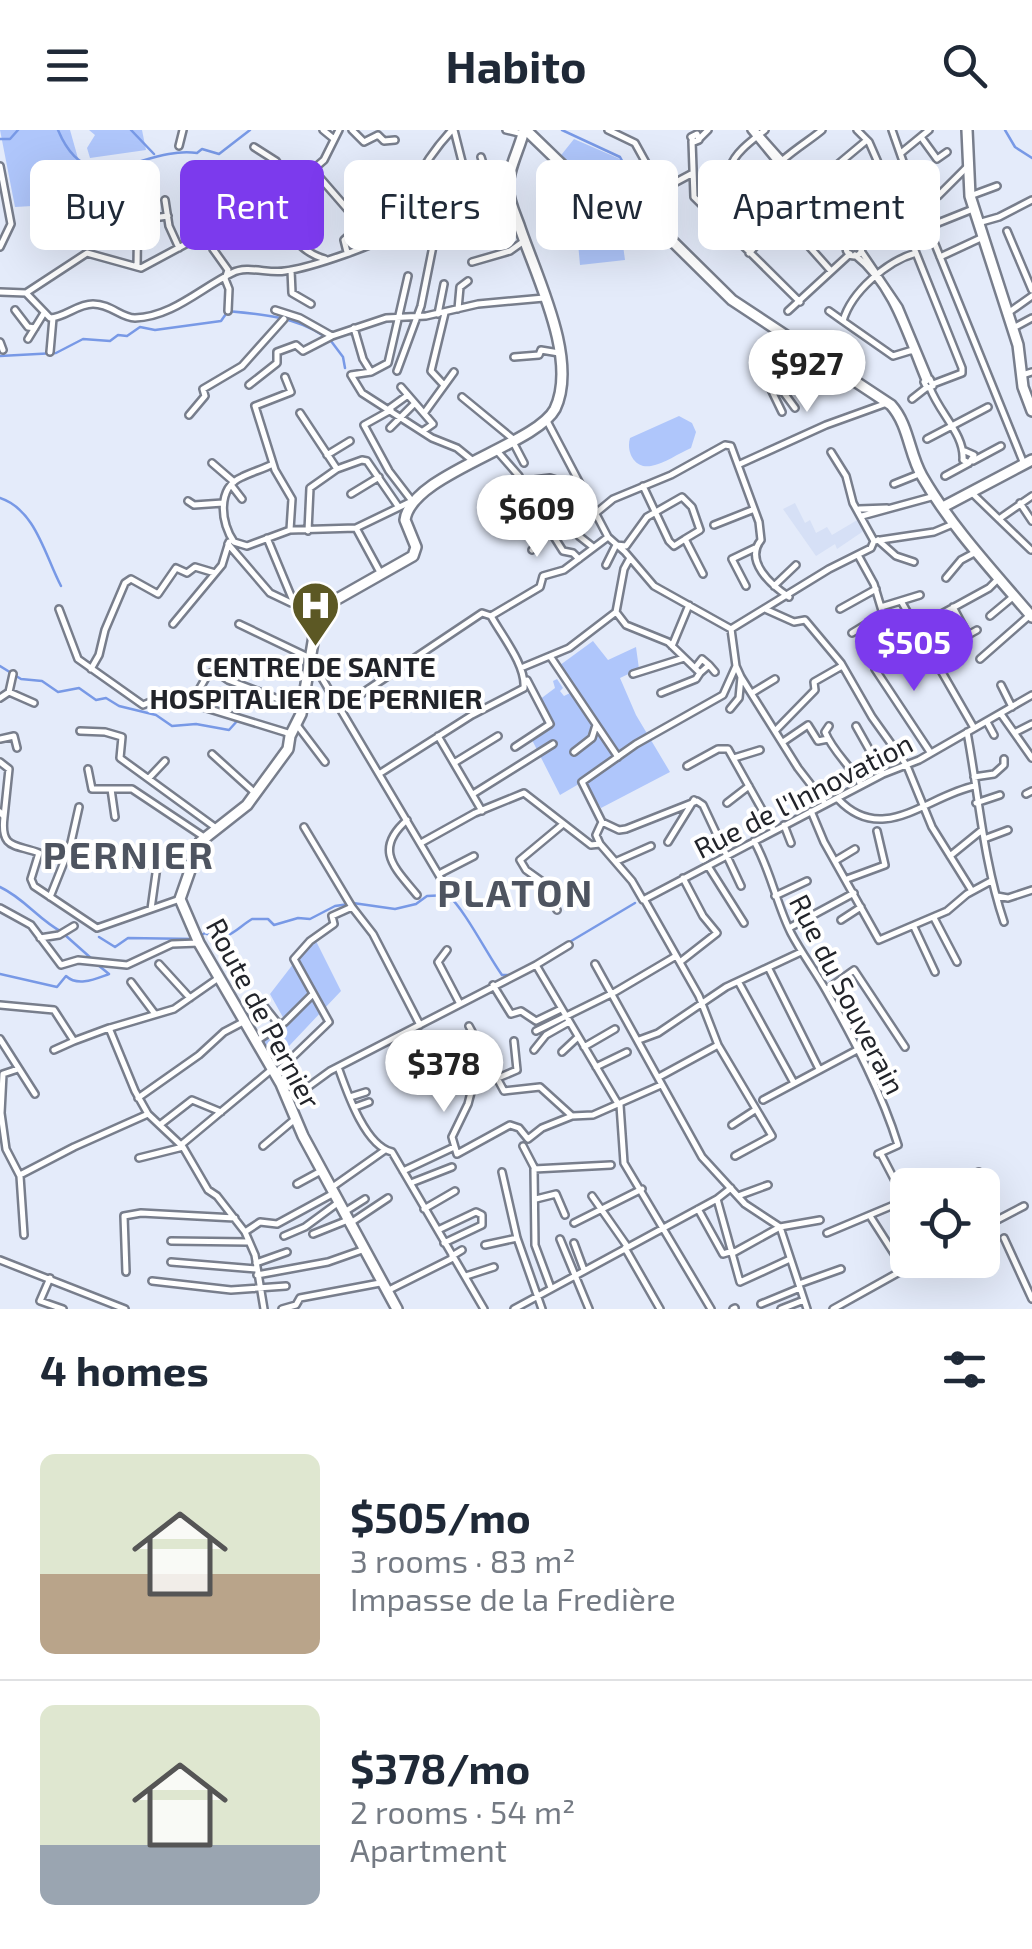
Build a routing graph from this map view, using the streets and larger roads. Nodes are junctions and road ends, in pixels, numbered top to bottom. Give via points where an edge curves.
1 (183, 130) edge
2 (323, 130) edge
3 (339, 130) edge
4 (352, 130) edge
5 (453, 130) edge
6 (506, 130) edge
7 (608, 130) edge
8 (706, 130) edge
9 (822, 130) edge
10 (857, 130) edge
11 (892, 130) edge
12 (930, 130) edge
13 (967, 130) edge
14 (685, 131) edge
15 (524, 132) edge
16 (757, 132) edge
17 (624, 133) edge
18 (921, 137) junction
19 (695, 138) junction
20 (334, 139) junction
21 (868, 139) junction
22 (179, 146) dead end
23 (254, 147) dead end
24 (386, 151) dead end
25 (947, 152) dead end
26 (900, 154) junction
27 (482, 157) dead end
28 (274, 160) edge
29 (324, 160) edge
30 (431, 160) edge
31 (461, 160) edge
32 (482, 160) edge
33 (515, 160) edge
34 (644, 160) edge
35 (734, 160) edge
36 (780, 160) edge
37 (786, 160) edge
38 (843, 160) edge
39 (877, 160) edge
40 (902, 160) edge
41 (0, 166) edge
42 (966, 168) junction
43 (693, 173) junction
44 (678, 181) edge
45 (324, 182) edge
46 (997, 186) dead end
47 (940, 194) edge
48 (970, 196) junction
49 (166, 200) dead end
50 (1032, 200) edge
51 (698, 201) edge
52 (344, 205) edge
53 (973, 209) junction
54 (168, 216) junction
55 (160, 217) edge
56 (516, 218) edge
57 (940, 222) edge
58 (978, 223) junction
59 (1007, 231) dead end
60 (983, 237) junction
61 (524, 242) junction
62 (0, 247) edge
63 (179, 248) joint
64 (854, 248) joint
65 (138, 250) edge
66 (213, 250) edge
67 (305, 250) edge
68 (353, 250) edge
69 (433, 250) edge
70 (746, 250) edge
71 (752, 250) edge
72 (813, 250) edge
73 (852, 250) edge
74 (856, 250) edge
75 (915, 250) edge
76 (937, 250) edge
77 (347, 252) joint
78 (749, 253) junction
79 (916, 253) junction
80 (940, 258) junction
81 (325, 260) junction
82 (472, 262) dead end
83 (139, 268) junction
84 (291, 270) junction
85 (830, 270) junction
86 (408, 276) dead end
87 (878, 276) junction
88 (225, 279) junction
89 (468, 280) dead end
90 (444, 284) dead end
91 (0, 292) edge
92 (26, 292) junction
93 (1032, 293) edge
94 (544, 298) junction
95 (799, 300) junction
96 (311, 304) dead end
97 (15, 310) dead end
98 (275, 310) dead end
99 (458, 310) junction
100 (789, 310) dead end
101 (829, 311) dead end
102 (228, 312) dead end
103 (44, 313) junction
104 (1008, 313) junction
105 (441, 314) junction
106 (414, 316) junction
107 (54, 318) junction
108 (398, 318) junction
109 (1032, 318) edge
110 (284, 319) dead end
111 (843, 321) junction
112 (1017, 326) dead end
113 (34, 328) junction
114 (354, 328) junction
115 (332, 336) junction
116 (28, 340) dead end
117 (0, 342) edge
118 (803, 349) junction
119 (3, 350) dead end
120 (914, 350) junction
121 (50, 352) dead end
122 (562, 354) junction
123 (514, 357) dead end
124 (397, 370) dead end
125 (371, 372) junction
126 (454, 372) dead end
127 (842, 373) junction
128 (1027, 373) edge
129 (285, 377) dead end
130 (773, 378) junction
131 (443, 384) junction
132 (929, 384) junction
133 (249, 385) dead end
134 (401, 387) dead end
135 (828, 387) dead end
136 (408, 395) junction
137 (462, 397) dead end
138 (912, 399) dead end
139 (887, 403) junction
140 (414, 404) junction
141 (988, 407) dead end
142 (795, 408) dead end
143 (390, 410) junction
144 (1032, 411) edge
145 (424, 412) junction
146 (782, 412) dead end
147 (300, 413) dead end
148 (189, 414) dead end
149 (402, 418) junction
150 (546, 418) junction
151 (952, 426) junction
152 (390, 428) dead end
153 (423, 431) junction
154 (512, 439) junction
155 (927, 439) dead end
156 (350, 441) dead end
157 (1001, 446) dead end
158 (495, 449) junction
159 (831, 452) dead end
160 (326, 454) junction
161 (970, 461) junction
162 (473, 462) junction
163 (1028, 462) edge
164 (212, 463) dead end
165 (273, 464) junction
166 (524, 464) dead end
167 (740, 464) junction
168 (336, 469) junction
169 (920, 473) junction
170 (519, 476) dead end
171 (946, 476) dead end
172 (379, 477) junction
173 (578, 480) junction
174 (526, 481) dead end
175 (233, 484) junction
176 (894, 484) dead end
177 (643, 486) junction
178 (970, 491) junction
179 (351, 494) dead end
180 (934, 496) junction
181 (1032, 496) edge
182 (242, 499) dead end
183 (588, 499) junction
184 (188, 501) dead end
185 (412, 501) junction
186 (223, 503) junction
187 (536, 503) dead end
188 (1020, 504) junction
189 (398, 506) junction
190 (942, 507) junction
191 (654, 510) junction
192 (752, 510) junction
193 (596, 513) junction
194 (861, 513) junction
195 (999, 519) junction
196 (1032, 522) edge
197 (954, 524) junction
198 (714, 525) dead end
199 (356, 528) junction
200 (290, 530) junction
201 (308, 531) junction
202 (551, 532) junction
203 (579, 536) dead end
204 (267, 538) junction
205 (608, 538) junction
206 (685, 539) junction
207 (876, 541) junction
208 (229, 542) junction
209 (540, 543) junction
210 (616, 545) junction
211 (593, 548) junction
212 (755, 548) junction
213 (532, 550) dead end
214 (1031, 550) edge
215 (976, 552) junction
216 (858, 555) junction
217 (579, 558) junction
218 (630, 558) junction
219 (914, 562) dead end
220 (796, 565) dead end
221 (606, 566) dead end
222 (215, 573) junction
223 (381, 574) junction
224 (703, 574) dead end
225 (946, 578) dead end
226 (998, 579) junction
227 (746, 586) dead end
228 (774, 586) junction
229 (876, 588) junction
230 (920, 595) dead end
231 (1014, 596) junction
232 (789, 597) junction
233 (902, 601) junction
234 (294, 603) junction
235 (326, 604) junction
236 (689, 605) junction
237 (882, 607) junction
238 (953, 607) junction
239 (60, 608) dead end
240 (765, 609) junction
241 (840, 609) dead end
242 (616, 612) junction
243 (491, 616) junction
244 (990, 616) dead end
245 (1031, 616) edge
246 (173, 624) dead end
247 (239, 624) dead end
248 (916, 628) junction
249 (731, 629) junction
250 (977, 630) dead end
251 (852, 633) dead end
252 (922, 641) junction
253 (672, 646) junction
254 (550, 656) junction
255 (310, 658) junction
256 (684, 658) junction
257 (980, 659) dead end
258 (736, 666) junction
259 (842, 666) junction
260 (521, 668) junction
261 (91, 669) junction
262 (697, 670) junction
263 (715, 672) dead end
264 (13, 674) dead end
265 (633, 674) dead end
266 (742, 677) junction
267 (775, 679) dead end
268 (1001, 685) dead end
269 (9, 692) junction
270 (751, 693) junction
271 (662, 694) dead end
272 (1032, 694) edge
273 (0, 698) edge
274 (34, 703) dead end
275 (192, 703) junction
276 (1012, 707) junction
277 (302, 708) junction
278 (339, 708) junction
279 (730, 710) dead end
280 (1002, 714) junction
281 (986, 722) junction
282 (596, 724) junction
283 (1032, 724) edge
284 (829, 726) dead end
285 (856, 726) dead end
286 (294, 729) junction
287 (971, 730) junction
288 (80, 731) dead end
289 (775, 731) junction
290 (1016, 732) junction
291 (438, 736) junction
292 (498, 736) dead end
293 (994, 736) dead end
294 (828, 740) junction
295 (783, 742) junction
296 (0, 743) edge
297 (553, 744) dead end
298 (515, 747) dead end
299 (17, 748) dead end
300 (760, 750) dead end
301 (574, 752) dead end
302 (930, 752) junction
303 (212, 754) dead end
304 (618, 757) junction
305 (734, 758) junction
306 (1004, 758) dead end
307 (1032, 758) edge
308 (166, 761) dead end
309 (0, 762) edge
310 (325, 762) dead end
311 (454, 763) junction
312 (687, 766) dead end
313 (907, 766) junction
314 (88, 769) dead end
315 (379, 774) junction
316 (882, 774) junction
317 (974, 777) junction
318 (146, 778) junction
319 (861, 785) junction
320 (749, 786) junction
321 (974, 786) junction
322 (111, 789) junction
323 (472, 794) junction
324 (257, 795) junction
325 (1000, 795) dead end
326 (838, 799) junction
327 (694, 800) junction
328 (727, 802) dead end
329 (825, 803) junction
330 (976, 803) junction
331 (79, 807) dead end
332 (922, 807) junction
333 (482, 811) junction
334 (811, 811) junction
335 (2, 814) edge
336 (115, 817) dead end
337 (407, 820) junction
338 (602, 822) junction
339 (562, 825) junction
340 (784, 825) junction
341 (304, 827) dead end
342 (216, 828) junction
343 (982, 830) junction
344 (1008, 830) dead end
345 (774, 831) junction
346 (877, 832) dead end
347 (204, 837) junction
348 (984, 838) junction
349 (754, 841) junction
350 (668, 842) dead end
351 (420, 843) junction
352 (600, 844) junction
353 (792, 844) dead end
354 (651, 846) dead end
355 (855, 849) dead end
356 (726, 855) junction
357 (474, 856) dead end
358 (949, 857) junction
359 (835, 860) junction
360 (126, 862) dead end
361 (617, 862) junction
362 (708, 866) junction
363 (439, 874) junction
364 (684, 878) junction
365 (847, 878) junction
366 (991, 880) junction
367 (807, 881) dead end
368 (444, 882) dead end
369 (741, 886) dead end
370 (1032, 890) edge
371 (972, 891) junction
372 (854, 893) junction
373 (418, 896) dead end
374 (775, 896) junction
375 (995, 896) junction
376 (50, 897) junction
377 (180, 899) junction
378 (644, 900) junction
379 (352, 907) junction
380 (861, 907) junction
381 (0, 908) edge
382 (151, 909) junction
383 (556, 910) dead end
384 (934, 918) junction
385 (840, 920) dead end
386 (744, 922) dead end
387 (1004, 922) dead end
388 (74, 926) dead end
389 (914, 927) junction
390 (789, 928) junction
391 (40, 938) junction
392 (200, 943) junction
393 (569, 945) dead end
394 (446, 950) dead end
395 (802, 952) junction
396 (678, 959) junction
397 (957, 962) dead end
398 (160, 964) dead end
399 (595, 964) dead end
400 (536, 965) junction
401 (769, 968) junction
402 (935, 972) dead end
403 (220, 978) junction
404 (131, 982) dead end
405 (739, 983) junction
406 (493, 985) junction
407 (826, 990) junction
408 (612, 994) junction
409 (256, 996) dead end
410 (312, 996) junction
411 (190, 998) junction
412 (459, 1002) junction
413 (703, 1004) junction
414 (1, 1009) edge
415 (155, 1014) junction
416 (565, 1016) junction
417 (243, 1022) junction
418 (420, 1025) junction
419 (280, 1026) junction
420 (469, 1026) dead end
421 (109, 1028) junction
422 (615, 1029) dead end
423 (536, 1031) dead end
424 (399, 1036) junction
425 (578, 1038) junction
426 (0, 1039) edge
427 (638, 1040) junction
428 (74, 1041) junction
429 (256, 1042) junction
430 (514, 1042) dead end
431 (718, 1045) junction
432 (905, 1047) dead end
433 (584, 1048) junction
434 (54, 1050) dead end
435 (534, 1050) dead end
436 (856, 1050) junction
437 (562, 1052) dead end
438 (626, 1052) dead end
439 (338, 1067) junction
440 (596, 1067) junction
441 (18, 1069) junction
442 (819, 1069) junction
443 (274, 1071) junction
444 (498, 1076) junction
445 (659, 1077) junction
446 (474, 1081) junction
447 (794, 1083) junction
448 (661, 1085) junction
449 (366, 1092) dead end
450 (34, 1094) dead end
451 (287, 1095) junction
452 (350, 1097) junction
453 (138, 1098) junction
454 (763, 1100) dead end
455 (369, 1102) dead end
456 (618, 1104) junction
457 (355, 1107) junction
458 (755, 1109) junction
459 (221, 1112) junction
460 (0, 1113) edge
461 (148, 1114) junction
462 (572, 1116) junction
463 (295, 1119) junction
464 (160, 1124) junction
465 (732, 1125) dead end
466 (182, 1146) junction
467 (263, 1146) dead end
468 (523, 1146) dead end
469 (454, 1147) junction
470 (384, 1150) junction
471 (735, 1156) dead end
472 (139, 1158) dead end
473 (611, 1166) dead end
474 (452, 1167) dead end
475 (322, 1170) junction
476 (535, 1170) junction
477 (890, 1171) edge
478 (402, 1172) junction
479 (502, 1172) dead end
480 (20, 1176) junction
481 (411, 1183) junction
482 (297, 1184) dead end
483 (768, 1185) dead end
484 (731, 1188) junction
485 (642, 1189) junction
486 (454, 1191) dead end
487 (592, 1196) dead end
488 (738, 1196) junction
489 (388, 1198) dead end
490 (365, 1199) dead end
491 (536, 1199) junction
492 (717, 1199) junction
493 (341, 1206) junction
494 (1024, 1206) dead end
495 (890, 1207) edge
496 (424, 1209) junction
497 (698, 1209) junction
498 (602, 1210) junction
499 (566, 1215) dead end
500 (870, 1216) junction
501 (235, 1218) junction
502 (1000, 1219) edge
503 (820, 1220) dead end
504 (574, 1224) dead end
505 (664, 1225) junction
506 (780, 1227) junction
507 (436, 1231) junction
508 (245, 1232) junction
509 (827, 1233) dead end
510 (313, 1234) dead end
511 (24, 1235) dead end
512 (284, 1236) dead end
513 (517, 1238) junction
514 (560, 1238) dead end
515 (1004, 1238) dead end
516 (171, 1240) dead end
517 (250, 1242) junction
518 (574, 1242) dead end
519 (444, 1243) junction
520 (484, 1246) dead end
521 (626, 1247) junction
522 (890, 1247) edge
523 (365, 1249) junction
524 (462, 1250) dead end
525 (287, 1252) dead end
526 (733, 1252) junction
527 (452, 1257) junction
528 (792, 1259) junction
529 (0, 1260) edge
530 (172, 1262) dead end
531 (494, 1267) dead end
532 (257, 1269) junction
533 (584, 1270) junction
534 (841, 1270) dead end
535 (126, 1272) dead end
536 (466, 1276) junction
537 (575, 1276) junction
538 (890, 1277) edge
539 (50, 1278) junction
540 (152, 1281) dead end
541 (286, 1286) dead end
542 (386, 1286) junction
543 (800, 1286) junction
544 (551, 1288) junction
545 (260, 1289) junction
546 (537, 1297) junction
547 (1032, 1299) edge
548 (804, 1300) junction
549 (40, 1301) junction
550 (761, 1304) dead end
551 (54, 1307) edge
552 (36, 1309) edge
553 (63, 1309) edge
554 (124, 1309) edge
555 (264, 1309) edge
556 (282, 1309) edge
557 (397, 1309) edge
558 (484, 1309) edge
559 (514, 1309) edge
560 (542, 1309) edge
561 (589, 1309) edge
562 (660, 1309) edge
563 (712, 1309) edge
564 (782, 1309) edge
565 (807, 1309) edge
566 (834, 1309) edge

1 - 22 street
2 - 20 street
3 - 20 street
4 - 24 street via 364,142 392,140
5 - 30 street
5 - 31 street
6 - 15 street
7 - 17 street
8 - 19 street
9 - 37 street
10 - 21 street
11 - 26 street
12 - 18 street
13 - 42 street
14 - 19 street
15 - 33 street
15 - 118 street via 586,188 652,223 732,300
16 - 35 street
16 - 36 street
17 - 34 street
18 - 25 street via 937,159
18 - 26 street
19 - 43 street
20 - 29 street
21 - 38 street
21 - 39 street
23 - 28 street
26 - 40 street
27 - 32 street
41 - 62 street via 11,224
42 - 47 street
42 - 48 street
43 - 44 street
43 - 51 street
45 - 52 street
46 - 48 street
48 - 53 street
49 - 54 street
50 - 58 street
53 - 57 street
53 - 58 street
54 - 55 street
54 - 63 street
56 - 61 street
58 - 60 street
59 - 93 street
60 - 80 street
60 - 104 street
61 - 82 street
61 - 94 street
63 - 83 street
64 - 64 street via 900,208
65 - 83 street
66 - 88 street via 228,270
67 - 81 street
68 - 77 street
69 - 106 street
70 - 78 street
71 - 78 street
72 - 85 street
73 - 85 street
74 - 87 street
75 - 79 street
76 - 80 street
77 - 81 street
78 - 95 street
79 - 87 street
79 - 132 street via 962,373
80 - 163 street
81 - 84 street
83 - 92 street via 87,253
84 - 88 street via 232,272
84 - 96 street via 292,293
85 - 95 street
86 - 108 street
87 - 111 street via 851,299
87 - 120 street via 900,307
88 - 102 street
88 - 107 street via 150,316 85,304
89 - 99 street via 460,287
90 - 105 street
91 - 92 street
92 - 103 street
93 - 104 street
94 - 99 street
94 - 122 street
95 - 100 street
97 - 113 street
98 - 115 street
99 - 105 street
101 - 111 street
103 - 107 street
103 - 113 street
104 - 128 street
105 - 106 street
105 - 131 street via 431,371
106 - 108 street
106 - 124 street
107 - 121 street
108 - 114 street
108 - 125 street via 388,363
109 - 112 street
110 - 148 street via 242,366 203,389 206,395
111 - 120 street via 893,356
113 - 116 street
114 - 115 street
114 - 125 street
115 - 133 street via 303,351 296,345 277,352 277,364
117 - 119 street
118 - 127 street
118 - 130 street
120 - 132 street
122 - 123 street via 541,350
122 - 150 street via 556,405
125 - 143 street via 351,374 362,392
126 - 131 street
127 - 135 street
127 - 139 street
128 - 144 street
129 - 165 street via 292,390 255,406
130 - 142 street
130 - 146 street via 768,384
131 - 145 street
132 - 138 street
132 - 151 street
134 - 136 street
136 - 140 street
136 - 143 street
137 - 154 street
139 - 167 street
139 - 169 street via 900,417
140 - 145 street
140 - 149 street
141 - 151 street
143 - 149 street
143 - 185 street via 364,423
145 - 153 street via 433,424
147 - 160 street
149 - 152 street
149 - 153 street
150 - 154 street
150 - 173 street
151 - 155 street
151 - 161 street
153 - 162 street
154 - 158 street
154 - 166 street
156 - 160 street
157 - 161 street
158 - 162 street
158 - 170 street
159 - 194 street
160 - 168 street
161 - 171 street
162 - 185 street
163 - 178 street
164 - 175 street
165 - 175 street
165 - 200 street via 292,500
167 - 177 street via 725,445
167 - 192 street
168 - 172 street via 368,461
168 - 201 street via 310,488
169 - 176 street
169 - 180 street
172 - 179 street
172 - 189 street
173 - 174 street
173 - 183 street
175 - 182 street
175 - 186 street
177 - 191 street
177 - 193 street
178 - 190 street
178 - 195 street
180 - 190 street
180 - 194 street
181 - 188 street
183 - 193 street
183 - 202 street
184 - 186 street
185 - 189 street
185 - 223 street via 405,520 416,552
186 - 208 street
187 - 209 street via 519,513
188 - 195 street
188 - 196 street
189 - 199 street
190 - 197 street
191 - 206 street via 674,546
191 - 206 street via 685,497 699,532
191 - 210 street via 626,546
192 - 198 street
192 - 212 street via 762,540
193 - 205 street
194 - 207 street
195 - 214 street
197 - 207 street
197 - 215 street
199 - 201 street
199 - 223 street
200 - 201 street
200 - 204 street
202 - 209 street
202 - 217 street via 562,551
203 - 211 street
204 - 208 street via 246,546
204 - 234 street
205 - 210 street
205 - 211 street
206 - 224 street
207 - 216 street
207 - 219 street
208 - 222 street
208 - 234 street via 270,593
209 - 213 street
210 - 218 street
210 - 221 street
211 - 217 street
212 - 227 street via 732,559
212 - 228 street
215 - 225 street
215 - 226 street
216 - 229 street
216 - 232 street
217 - 243 street
218 - 236 street via 654,586
218 - 242 street
220 - 228 street
222 - 246 street
222 - 261 street via 202,566 188,573 176,568 158,594 125,582
223 - 235 street
226 - 231 street
226 - 238 street
228 - 232 street
229 - 237 street
229 - 241 street
230 - 233 street
231 - 244 street
231 - 245 street
232 - 240 street
233 - 237 street
233 - 248 street
234 - 235 street
235 - 255 street
236 - 249 street
236 - 253 street
237 - 251 street via 882,614
238 - 248 street
238 - 250 street via 968,635
239 - 261 street via 78,659
240 - 249 street
240 - 259 street via 805,620
242 - 253 street via 626,625
242 - 254 street
243 - 260 street
243 - 278 street via 482,613
245 - 257 street
247 - 255 street
248 - 252 street
249 - 258 street
252 - 287 street
252 - 302 street via 875,669
253 - 256 street
254 - 260 street
254 - 282 street
255 - 277 street
255 - 278 street
256 - 262 street
256 - 265 street
258 - 266 street
258 - 304 street via 724,695
259 - 289 street via 814,682
259 - 313 street
260 - 291 street via 524,688
260 - 298 street via 550,724
261 - 275 street via 143,704 162,697
262 - 263 street via 702,660
262 - 271 street via 696,679
264 - 269 street
266 - 270 street
266 - 279 street
267 - 270 street
268 - 276 street
269 - 273 street
269 - 274 street
270 - 289 street
272 - 276 street, Rue de l'Innovation
275 - 277 street via 212,670
275 - 286 street
276 - 280 street, Rue de l'Innovation
277 - 286 street
278 - 315 street
280 - 281 street, Rue de l'Innovation
280 - 290 street
281 - 287 street, Rue de l'Innovation
281 - 293 street
282 - 301 street via 592,738
282 - 304 street
283 - 290 street
284 - 294 street
285 - 316 street
286 - 310 street
286 - 324 street
287 - 302 street, Rue de l'Innovation
287 - 317 street
288 - 318 street via 122,736 120,758
289 - 295 street
290 - 307 street
291 - 311 street
291 - 315 street
292 - 311 street
294 - 295 street via 818,741 808,725
294 - 319 street
295 - 329 street
296 - 299 street via 14,736
297 - 323 street
300 - 305 street
302 - 313 street, Rue de l'Innovation
303 - 324 street
304 - 338 street via 582,782
305 - 312 street via 725,748
305 - 320 street
306 - 317 street via 996,773
308 - 318 street
309 - 335 street via 9,769
311 - 323 street
313 - 316 street, Rue de l'Innovation
313 - 332 street
314 - 322 street via 92,789
315 - 337 street
316 - 319 street, Rue de l'Innovation
317 - 321 street
318 - 342 street
319 - 326 street, Rue de l'Innovation
320 - 328 street
320 - 345 street
321 - 330 street
321 - 332 street
322 - 336 street
322 - 347 street via 132,789
323 - 333 street
324 - 342 street
325 - 330 street
326 - 329 street, Rue de l'Innovation
326 - 332 street via 854,812 887,819
327 - 338 street via 619,830
327 - 350 street
327 - 356 street
329 - 334 street, Rue de l'Innovation
330 - 343 street
331 - 376 street
332 - 358 street
333 - 339 street via 524,793
333 - 351 street
334 - 340 street, Rue de l'Innovation
334 - 359 street
335 - 376 street via 6,840 39,854 31,882
337 - 351 street
337 - 373 street via 392,837 389,859
338 - 352 street
339 - 352 street
339 - 383 street via 520,860 547,885
340 - 345 street, Rue de l'Innovation
340 - 353 street
341 - 379 street
342 - 347 street
343 - 348 street
343 - 358 street
344 - 348 street
345 - 349 street, Rue de l'Innovation
346 - 365 street via 885,865
347 - 377 street, Route de Pernier
348 - 366 street
349 - 356 street, Rue de l'Innovation
349 - 374 street, Rue du Souverain
351 - 363 street
352 - 361 street
354 - 361 street
355 - 359 street
356 - 362 street, Rue de l'Innovation
356 - 369 street
357 - 363 street
358 - 371 street
359 - 365 street
360 - 382 street via 157,866
361 - 378 street
362 - 364 street, Rue de l'Innovation
362 - 386 street
363 - 368 street
364 - 378 street, Rue de l'Innovation
364 - 396 street via 717,933
365 - 372 street
366 - 371 street
366 - 375 street
367 - 374 street
370 - 375 street
371 - 384 street
372 - 380 street
372 - 390 street
374 - 390 street, Rue du Souverain
375 - 387 street
376 - 382 street via 97,928
377 - 382 street
377 - 392 street, Route de Pernier
378 - 396 street
379 - 410 street via 333,916 334,924 294,959
379 - 418 street
380 - 385 street
380 - 389 street via 877,939
381 - 391 street
384 - 389 street
384 - 397 street
388 - 391 street
389 - 402 street
390 - 395 street, Rue du Souverain
391 - 392 street via 61,965 127,965 172,944
392 - 403 street, Route de Pernier
393 - 400 street
394 - 412 street via 438,962
395 - 401 street
395 - 407 street, Rue du Souverain
396 - 408 street
396 - 413 street
398 - 411 street
399 - 408 street
400 - 406 street
400 - 416 street
401 - 405 street
401 - 442 street
403 - 411 street
403 - 417 street, Route de Pernier
404 - 415 street
405 - 413 street
405 - 447 street
406 - 412 street
406 - 416 street via 511,1014 521,1011 536,1022
407 - 432 street via 854,970
407 - 436 street, Rue du Souverain
408 - 416 street
408 - 427 street
409 - 419 street
410 - 419 street
410 - 443 street via 328,1025
411 - 415 street
412 - 418 street
413 - 427 street
413 - 431 street
414 - 428 street via 54,1010
415 - 421 street
416 - 423 street
416 - 425 street
416 - 435 street
417 - 429 street, Route de Pernier
417 - 453 street
418 - 424 street
419 - 429 street
420 - 444 street
421 - 428 street
421 - 453 street
422 - 433 street
424 - 439 street
424 - 446 street
425 - 433 street
425 - 437 street
426 - 441 street
427 - 445 street
428 - 434 street
429 - 443 street, Route de Pernier
430 - 444 street via 517,1070
431 - 445 street
431 - 458 street
433 - 440 street
436 - 442 street
436 - 477 street, Rue du Souverain via 898,1144 880,1154
438 - 440 street
439 - 451 street
439 - 452 street
440 - 456 street
441 - 450 street
441 - 460 street via 3,1074
442 - 447 street
443 - 451 street, Route de Pernier
443 - 459 street
444 - 446 street
444 - 462 street via 504,1091 540,1086
445 - 448 street
446 - 469 street
447 - 454 street
448 - 456 street
448 - 484 street via 702,1157
449 - 452 street
451 - 463 street, Route de Pernier
452 - 457 street
453 - 461 street
455 - 457 street
456 - 462 street
456 - 485 street via 624,1163
457 - 470 street
458 - 465 street
458 - 471 street via 772,1136
459 - 464 street via 192,1100
459 - 466 street
460 - 480 street via 6,1150
461 - 464 street
461 - 480 street
462 - 469 street via 528,1139 510,1125 457,1154
463 - 467 street
463 - 475 street, Route de Pernier
464 - 466 street
466 - 472 street
466 - 501 street via 208,1190
468 - 476 street
469 - 478 street
470 - 478 street
470 - 493 street
473 - 476 street
474 - 481 street
475 - 482 street
475 - 493 street, Route de Pernier
476 - 491 street
478 - 481 street
479 - 513 street
480 - 511 street
481 - 496 street
483 - 488 street
484 - 488 street
484 - 492 street
485 - 498 street
485 - 505 street
486 - 496 street
487 - 498 street
488 - 506 street
489 - 493 street
490 - 493 street
491 - 499 street via 556,1194
491 - 544 street via 535,1245
492 - 497 street
492 - 526 street
493 - 508 street via 262,1222
493 - 510 street
493 - 512 street
493 - 523 street, Route de Pernier
494 - 502 street
495 - 500 street
496 - 507 street
497 - 505 street
497 - 526 street via 723,1254
498 - 504 street
498 - 521 street
500 - 509 street
500 - 522 street
501 - 508 street
501 - 535 street via 124,1216
503 - 506 street
505 - 521 street
505 - 563 street
506 - 526 street
506 - 528 street
507 - 519 street
507 - 519 street via 482,1215 482,1225
508 - 517 street
513 - 520 street
513 - 546 street
514 - 537 street
515 - 547 street
516 - 517 street
517 - 532 street
518 - 533 street
519 - 527 street
521 - 533 street
521 - 562 street
523 - 532 street via 328,1262
523 - 542 street, Route de Pernier
524 - 527 street
525 - 532 street
526 - 528 street via 741,1282
527 - 536 street
527 - 542 street
528 - 543 street
529 - 539 street
530 - 532 street
531 - 536 street
532 - 545 street
533 - 537 street
534 - 543 street
536 - 558 street
537 - 544 street
537 - 561 street
538 - 566 street
539 - 549 street
539 - 554 street
540 - 545 street
541 - 545 street
542 - 556 street via 300,1298
542 - 557 street, Route de Pernier
543 - 548 street
543 - 550 street
544 - 546 street
545 - 555 street
546 - 559 street
546 - 560 street
548 - 564 street
548 - 565 street
549 - 551 street
549 - 552 street
551 - 553 street

